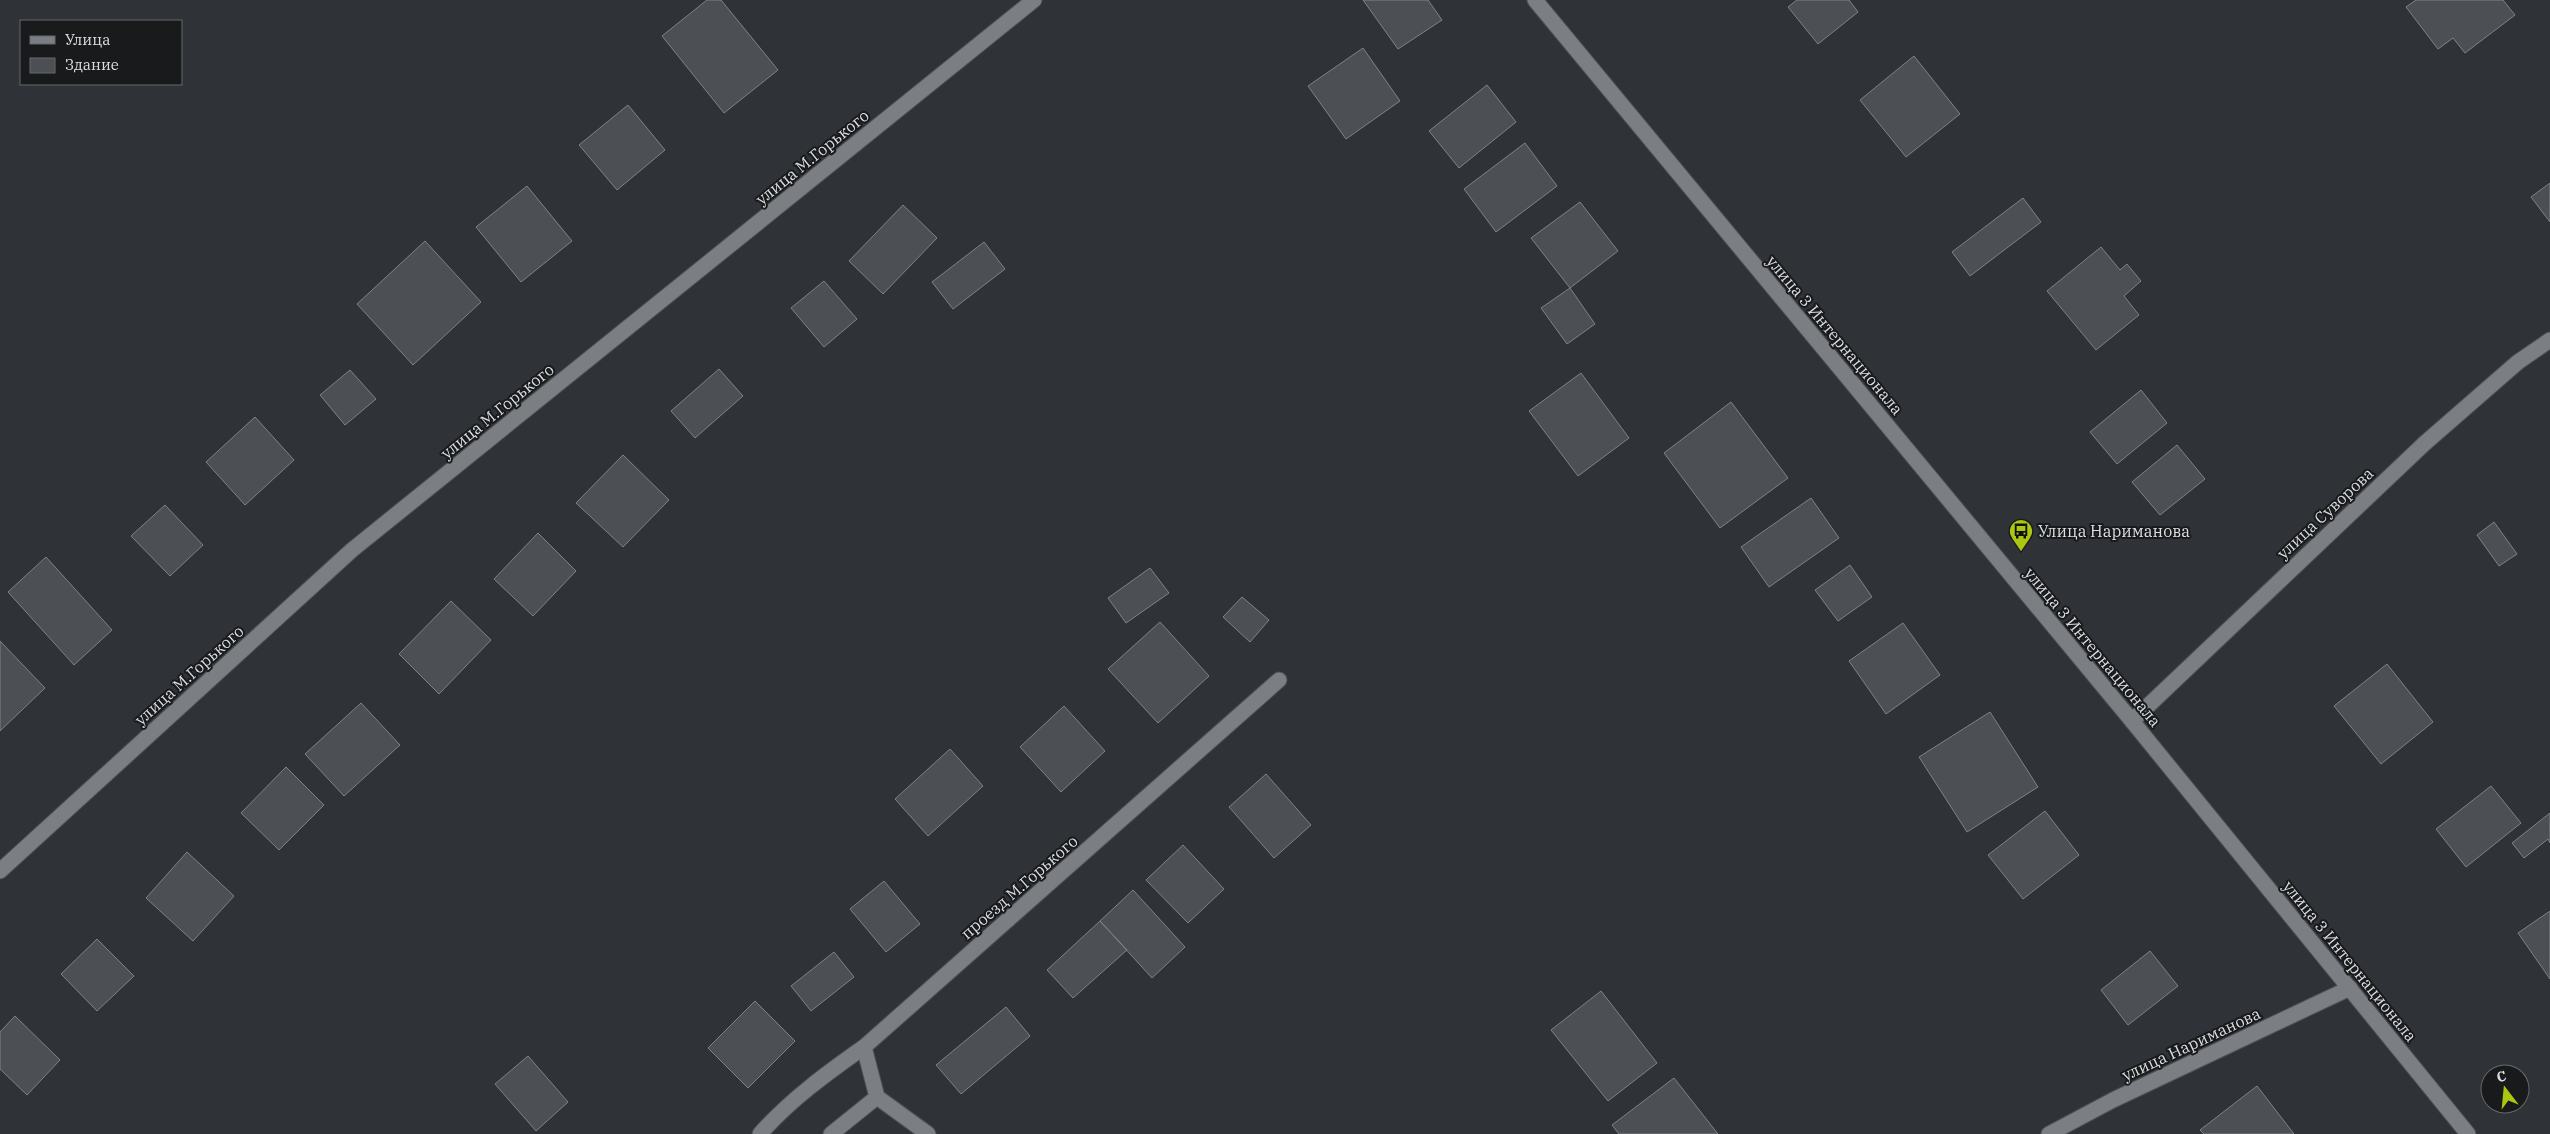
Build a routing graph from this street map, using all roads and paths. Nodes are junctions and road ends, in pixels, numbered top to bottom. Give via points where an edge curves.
1 (1034, 0) edge
2 (1534, 0) edge
3 (2550, 340) edge
4 (1279, 680) dead end
5 (2132, 721) junction
6 (0, 871) edge
7 (2350, 988) junction
8 (864, 1047) junction
9 (877, 1097) junction
10 (760, 1134) edge
11 (831, 1134) edge
12 (928, 1134) edge
13 (2050, 1134) edge
14 (2468, 1134) edge

1 - 6 street, улица М.Горького via 352,550
2 - 5 street, улица 3 Интернационала
3 - 5 street, улица Суворова via 2518,362 2425,443
4 - 8 street, проезд М.Горького
5 - 7 street, улица 3 Интернационала
7 - 13 street, улица Нариманова via 2122,1096
7 - 14 street, улица 3 Интернационала
8 - 9 street
8 - 10 street, проезд М.Горького via 828,1072
9 - 11 street
9 - 12 street

